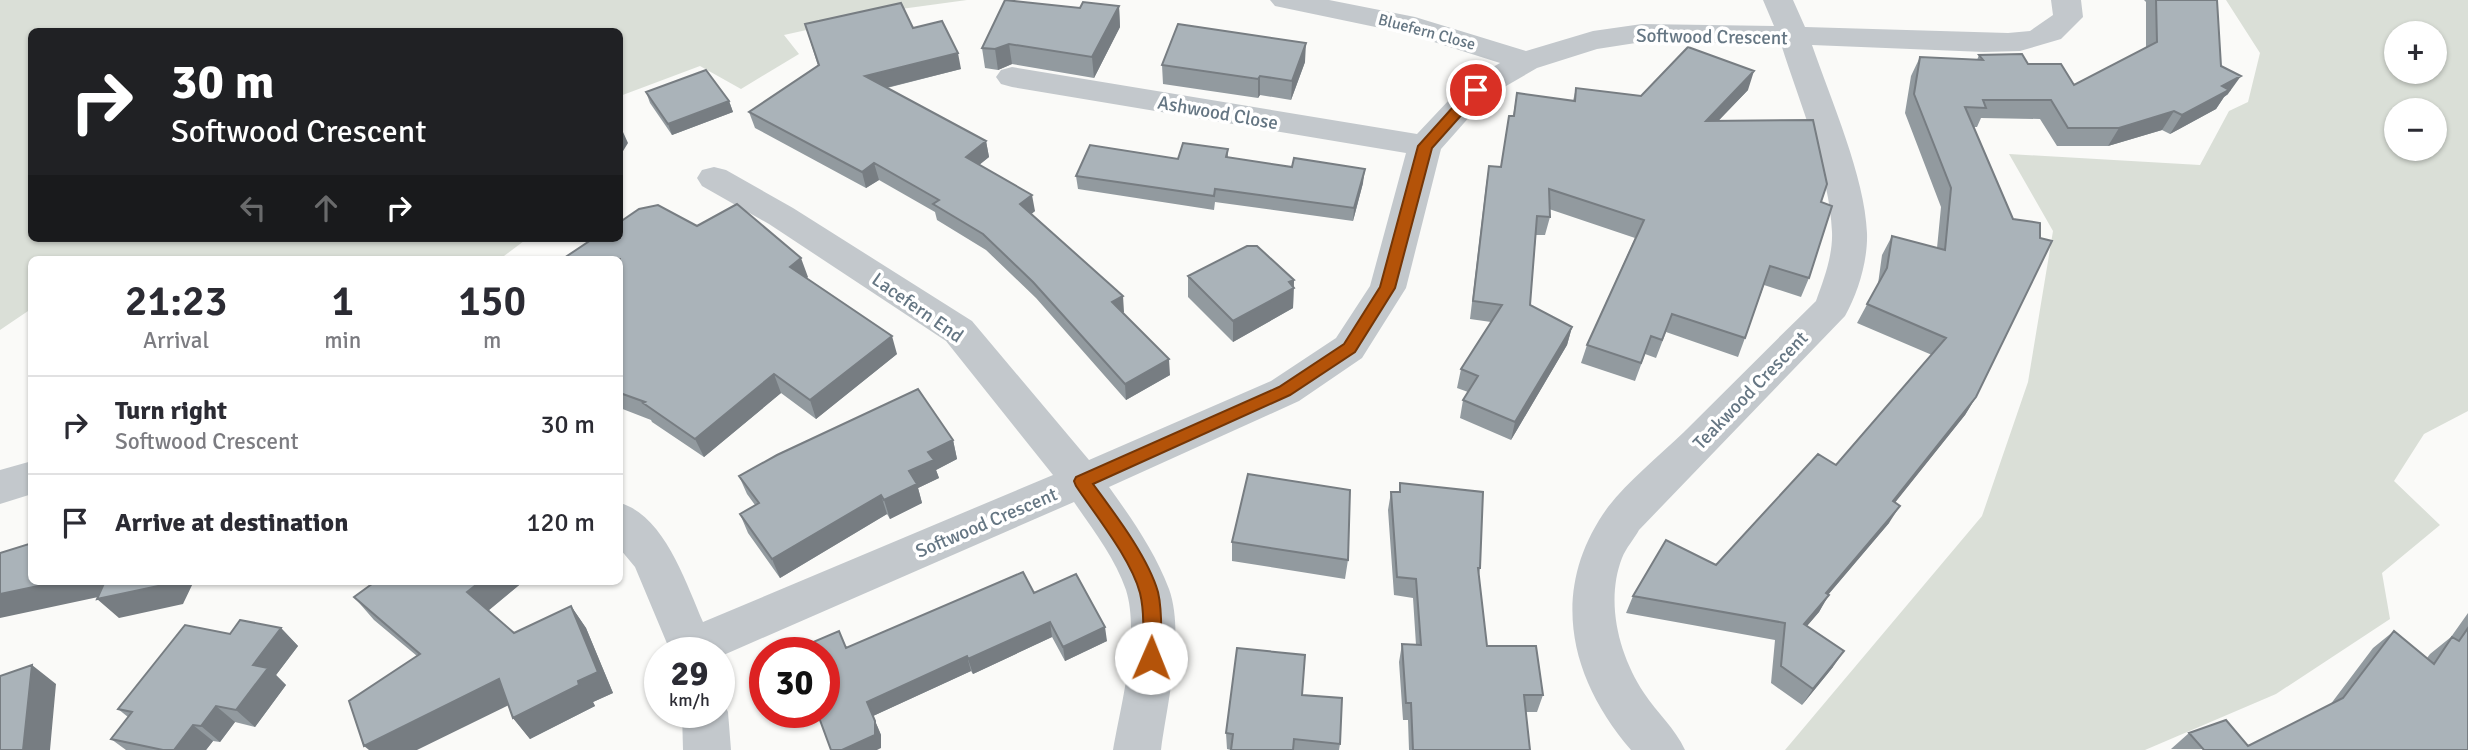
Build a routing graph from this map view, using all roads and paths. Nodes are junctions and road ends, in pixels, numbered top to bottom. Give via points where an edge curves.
1 (1285, 0) edge
2 (1778, 0) edge
3 (2066, 0) edge
4 (1794, 37) junction
5 (1526, 61) junction
6 (1012, 77) dead end
7 (1425, 146) junction
8 (715, 178) dead end
9 (28, 478) edge
10 (1082, 481) junction
11 (0, 487) edge
12 (623, 523) edge
13 (688, 637) edge
14 (724, 637) edge
15 (706, 728) edge
16 (707, 750) edge
17 (1137, 750) edge
18 (1661, 750) edge

1 - 5 street, Bluefern Close via 1415,26
2 - 4 street, Teakwood Crescent
3 - 4 street, Softwood Crescent via 2068,16 2057,30 2019,41
4 - 5 street, Softwood Crescent via 1642,33 1593,40
4 - 18 street, Teakwood Crescent via 1844,192 1850,235 1832,307 1624,518 1601,558 1592,596 1608,676 1635,723
5 - 7 street, Softwood Crescent via 1476,90
6 - 7 street, Ashwood Close
7 - 10 street, Softwood Crescent via 1388,288 1349,348 1284,391
8 - 10 street, Lacefern End via 959,331
9 - 11 street
10 - 14 street, Softwood Crescent
10 - 17 street, Lacefern End via 1123,540 1148,592 1151,658
12 - 13 street via 652,556
15 - 16 street

